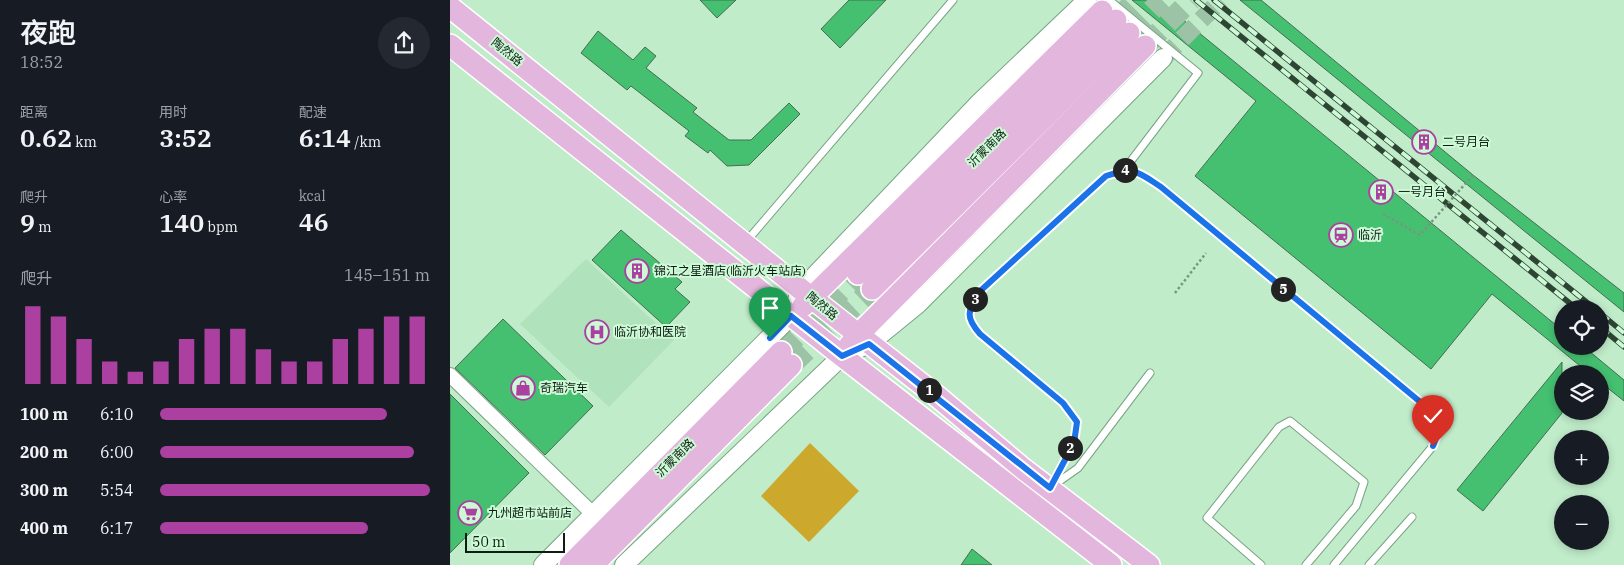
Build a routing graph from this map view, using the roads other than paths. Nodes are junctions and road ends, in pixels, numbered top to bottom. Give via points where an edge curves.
1 (953, 0) edge
2 (450, 7) edge
3 (1115, 18) edge
4 (450, 45) edge
5 (1163, 58) tunnel mouth
6 (1124, 170) junction
7 (745, 243) junction
8 (865, 282) tunnel mouth
9 (807, 294) junction
10 (791, 316) junction
11 (863, 339) junction
12 (842, 356) junction
13 (1150, 373) dead end
14 (450, 376) edge
15 (1050, 488) junction
16 (594, 515) junction
17 (1412, 517) dead end
18 (543, 565) edge
19 (570, 565) edge
20 (593, 565) edge
21 (624, 565) edge
22 (1111, 565) edge
23 (1149, 565) edge
24 (1261, 565) edge
25 (1306, 565) edge
26 (1334, 565) edge
27 (1369, 565) edge

1 - 7 lane
2 - 7 main road, 陶然路
3 - 6 lane via 1198,73
3 - 8 main road, 沂蒙南路
3 - 9 main road
3 - 11 main road
4 - 10 main road
5 - 11 street via 918,304
6 - 15 lane via 1106,176 978,293 969,309 970,322 980,334 1063,403 1077,422 1074,443
6 - 26 lane via 1137,171 1161,187 1436,415 1440,428 1433,446
7 - 9 main road, 陶然路
9 - 10 main road
9 - 11 main road, 陶然路
10 - 12 main road
10 - 16 street
11 - 12 main road
11 - 15 main road, 陶然路
12 - 21 street
12 - 22 main road
13 - 15 lane via 1078,468
14 - 16 street
15 - 23 main road, 陶然路
16 - 18 street
17 - 27 lane
19 - 20 main road, 沂蒙南路 via 786,358
24 - 25 lane via 1206,518 1279,427 1290,421 1364,482 1356,506

